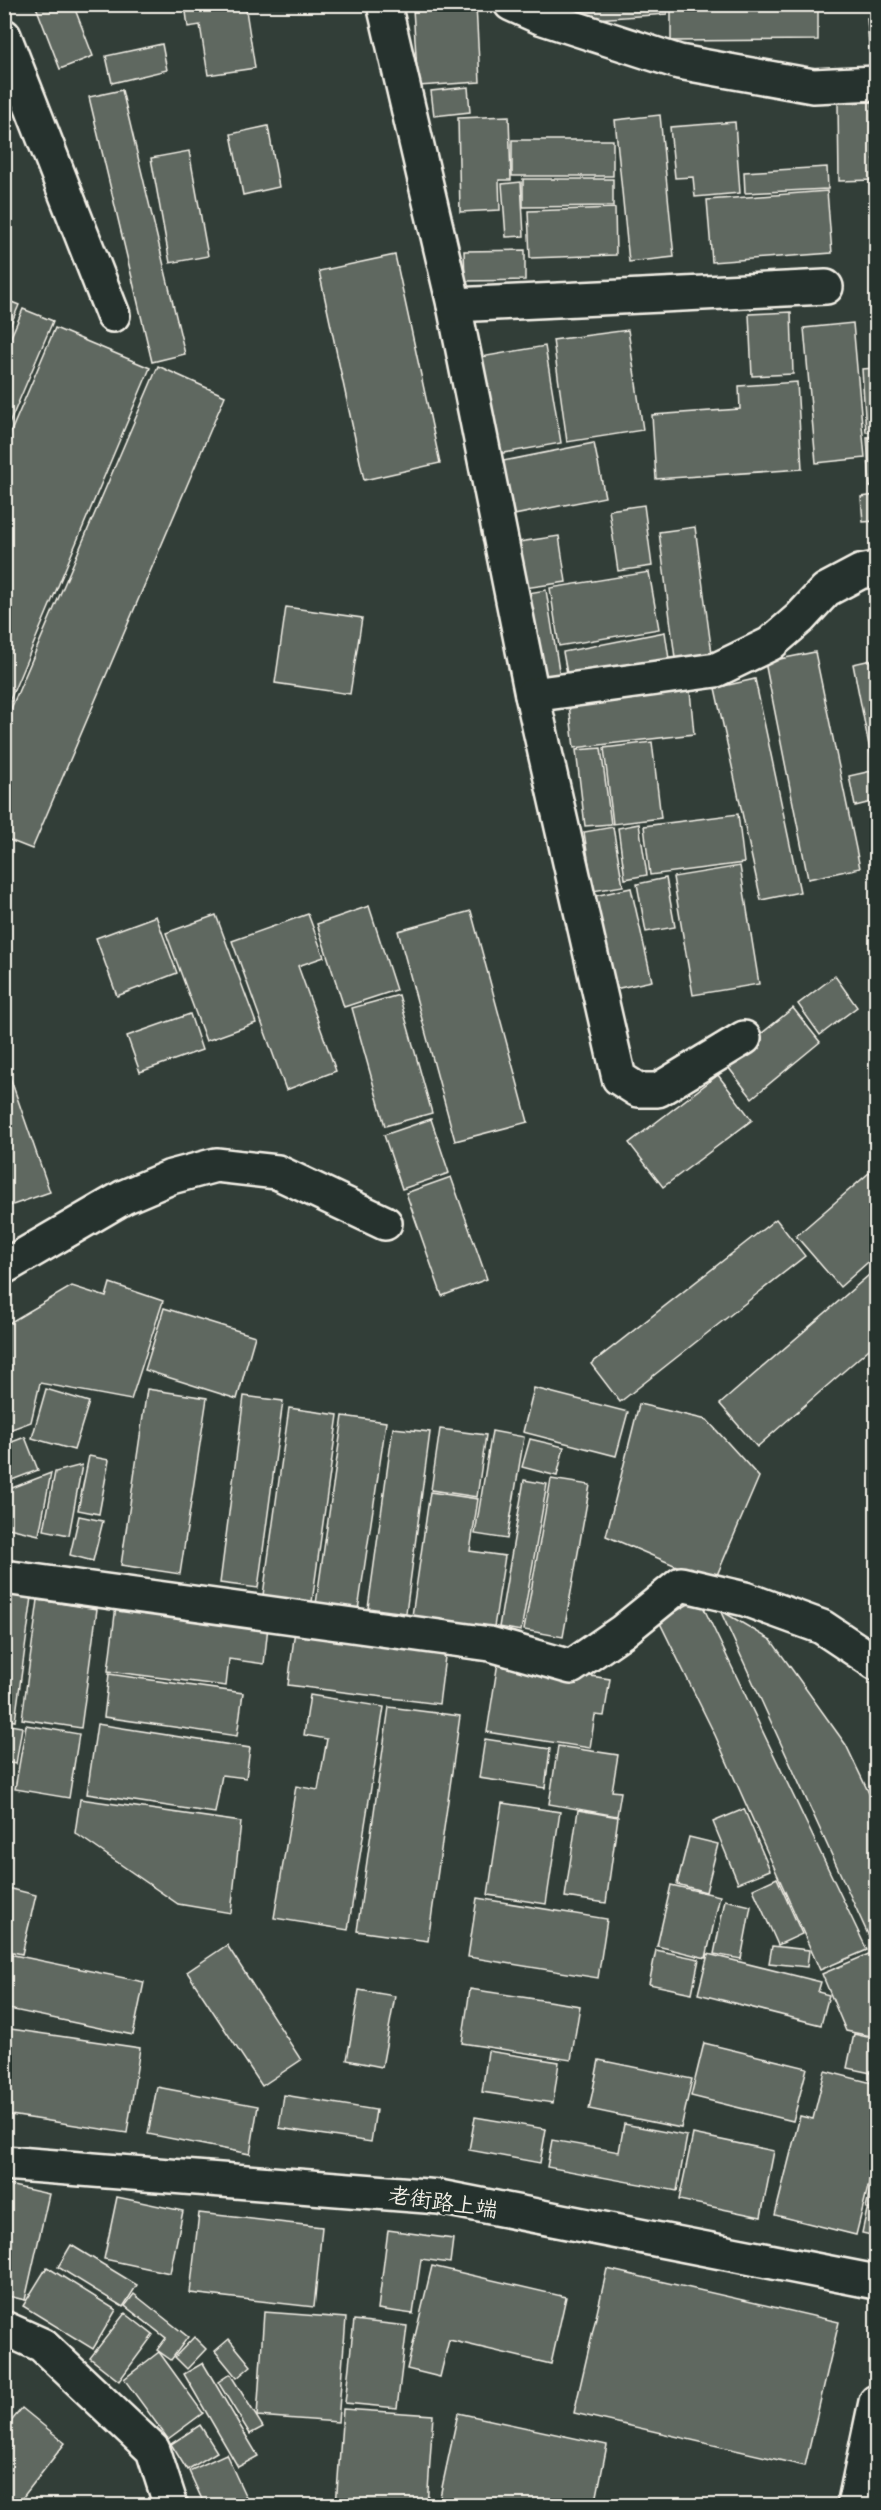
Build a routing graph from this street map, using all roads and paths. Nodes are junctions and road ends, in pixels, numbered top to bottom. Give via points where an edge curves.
1 (384, 4) edge
2 (511, 4) edge
3 (4, 36) edge
4 (876, 83) edge
5 (826, 287) dead end
6 (454, 305) junction
7 (113, 315) dead end
8 (876, 569) edge
9 (532, 695) junction
10 (744, 1038) dead end
11 (385, 1223) dead end
12 (4, 1267) edge
13 (4, 1577) edge
14 (876, 1663) edge
15 (4, 2163) edge
16 (876, 2283) edge
17 (4, 2328) edge
18 (876, 2402) edge
19 (171, 2505) edge
20 (854, 2505) edge

1 - 6 street
2 - 4 street via 679,62 813,86
3 - 7 street
5 - 6 street
6 - 9 street
8 - 9 street via 860,572 826,590 770,644 716,670
9 - 10 street via 620,1078 638,1090 658,1090
11 - 12 street via 277,1172 216,1165 171,1177 124,1197
13 - 14 street via 490,1644 571,1667 681,1584 745,1599 822,1627
15 - 16 street, 老街路上端 via 439,2197
17 - 19 street via 42,2345 153,2450
18 - 20 street

